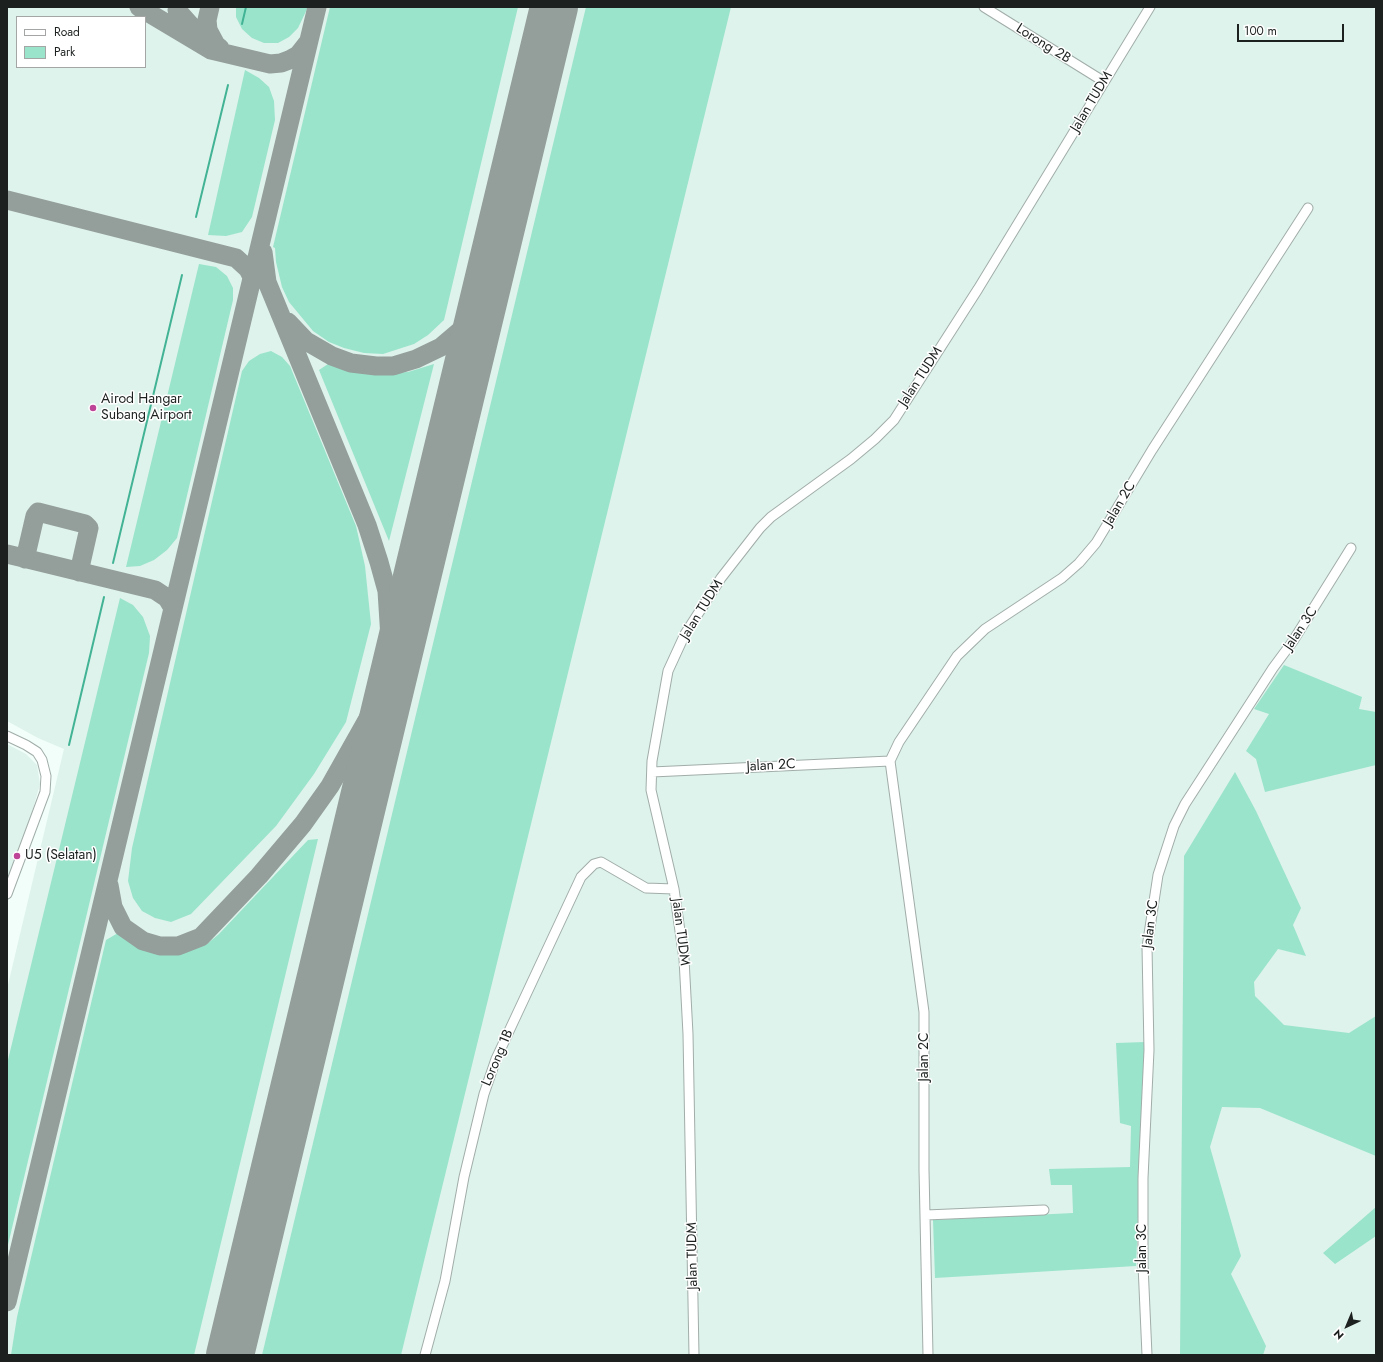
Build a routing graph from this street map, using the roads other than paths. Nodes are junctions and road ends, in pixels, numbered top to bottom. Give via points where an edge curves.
1 (984, 7) edge
2 (1150, 7) edge
3 (1103, 81) junction
4 (1308, 208) dead end
5 (1351, 548) dead end
6 (7, 736) edge
7 (890, 761) junction
8 (652, 772) junction
9 (674, 889) junction
10 (7, 894) edge
11 (1044, 1210) dead end
12 (926, 1215) junction
13 (425, 1355) edge
14 (694, 1355) edge
15 (928, 1355) edge
16 (1147, 1355) edge

1 - 3 street, Lorong 2B
2 - 3 street, Jalan TUDM
3 - 8 street, Jalan TUDM via 978,289 894,420 852,459 771,517 746,545 685,634 664,684
4 - 7 street, Jalan 2C via 1152,450 1096,543 1062,578 985,628 961,652 928,697
5 - 16 street, Jalan 3C via 1294,641 1273,668 1185,804 1174,826 1158,875 1147,947 1149,1050 1143,1178 1143,1265
6 - 10 street via 36,752 42,760 46,776 45,792
7 - 8 street, Jalan 2C
7 - 12 street, Jalan 2C via 924,1001
8 - 9 street, Jalan TUDM via 651,790
9 - 13 street, Lorong 1B via 646,888 601,862 594,864 581,878 496,1059 484,1094 464,1176 444,1281
9 - 14 street, Jalan TUDM via 683,954 688,1034
11 - 12 street
12 - 15 street, Jalan 2C

